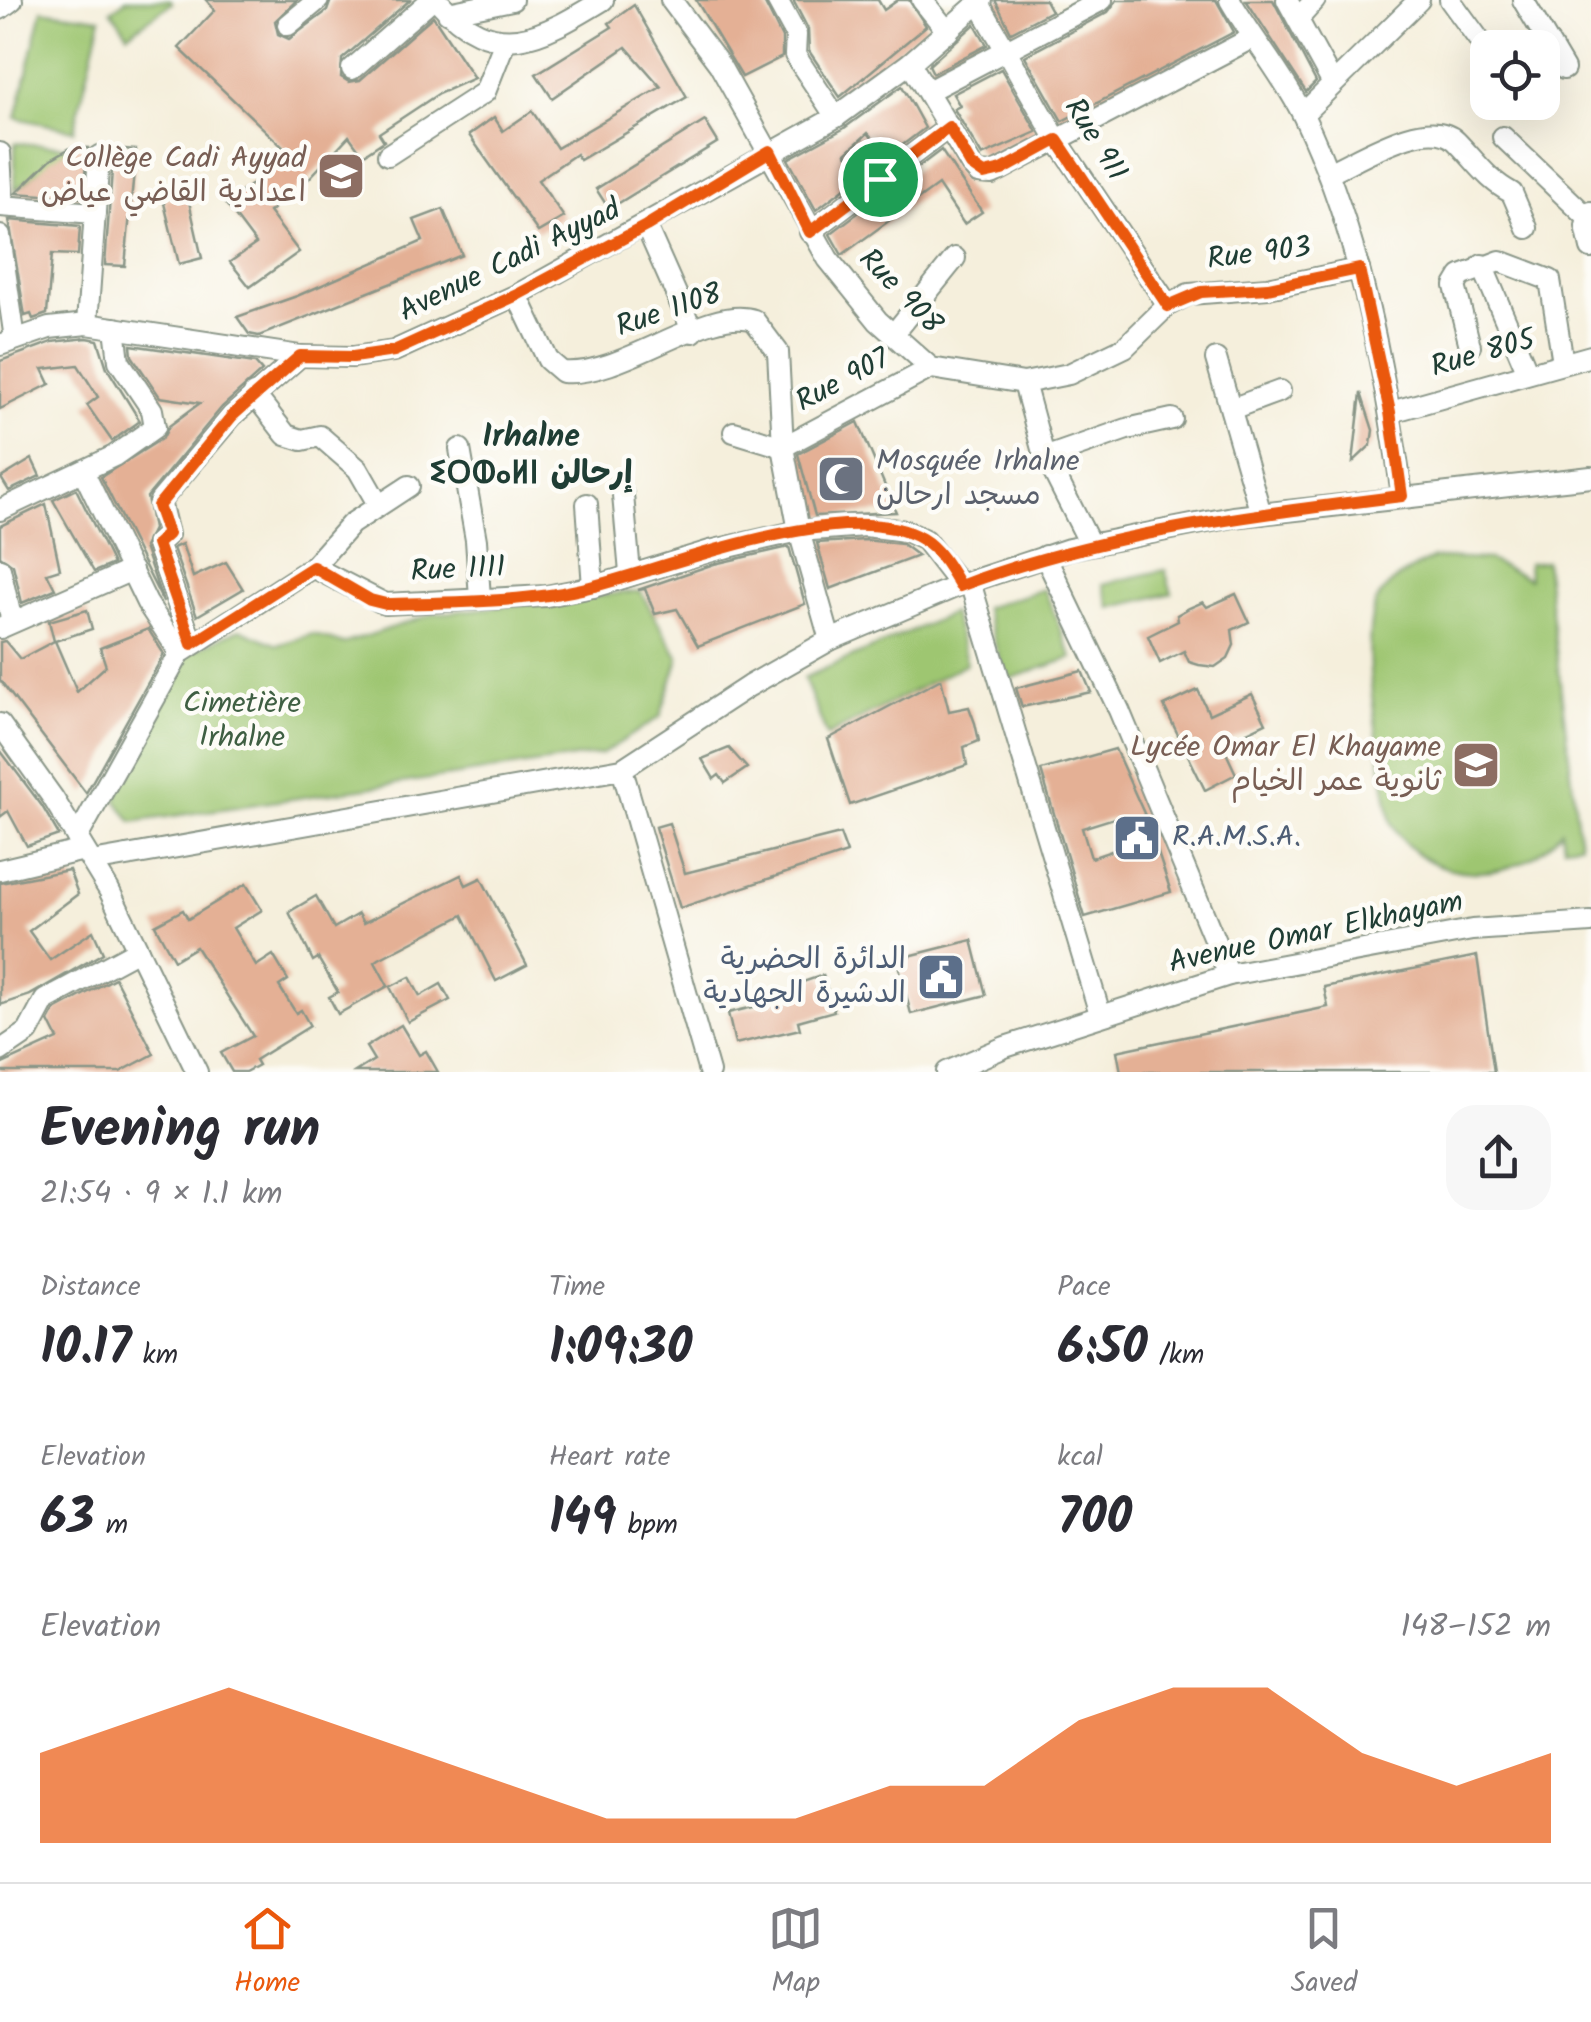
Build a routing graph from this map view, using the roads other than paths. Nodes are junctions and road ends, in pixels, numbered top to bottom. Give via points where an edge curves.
1 (318, 0) edge
2 (512, 0) edge
3 (602, 0) edge
4 (671, 0) edge
5 (778, 0) edge
6 (922, 0) edge
7 (1102, 0) edge
8 (1230, 0) edge
9 (1315, 0) edge
10 (1419, 0) edge
11 (1450, 0) edge
12 (1523, 0) edge
13 (980, 2) edge
14 (438, 4) edge
15 (579, 6) edge
16 (1292, 9) edge
17 (288, 26) dead end
18 (1472, 30) edge
19 (948, 32) junction
20 (1252, 38) junction
21 (505, 41) junction
22 (1008, 52) junction
23 (910, 62) junction
24 (352, 69) dead end
25 (1564, 69) dead end
26 (1333, 84) junction
27 (930, 90) junction
28 (1303, 114) junction
29 (836, 117) junction
30 (949, 127) junction
31 (1504, 137) dead end
32 (1057, 140) junction
33 (770, 151) junction
34 (0, 153) edge
35 (388, 155) dead end
36 (99, 156) dead end
37 (1328, 173) junction
38 (1, 206) edge
39 (95, 213) junction
40 (1589, 215) edge
41 (646, 226) junction
42 (1527, 228) dead end
43 (810, 232) junction
44 (0, 236) edge
45 (1591, 248) edge
46 (955, 258) dead end
47 (1482, 265) junction
48 (1359, 269) junction
49 (517, 295) junction
50 (1168, 306) junction
51 (87, 324) junction
52 (116, 328) junction
53 (693, 332) junction
54 (893, 335) junction
55 (7, 342) edge
56 (1470, 346) dead end
57 (300, 356) junction
58 (1591, 356) edge
59 (1216, 359) dead end
60 (1563, 363) junction
61 (931, 368) junction
62 (1528, 372) junction
63 (1024, 383) junction
64 (1280, 390) dead end
65 (254, 394) junction
66 (1232, 408) junction
67 (1390, 412) junction
68 (1172, 419) dead end
69 (734, 432) dead end
70 (784, 447) junction
71 (460, 449) dead end
72 (1047, 457) junction
73 (84, 471) junction
74 (1591, 477) edge
75 (408, 486) dead end
76 (622, 495) dead end
77 (1402, 496) junction
78 (378, 504) junction
79 (586, 504) dead end
80 (0, 510) edge
81 (1261, 514) junction
82 (799, 532) junction
83 (157, 544) junction
84 (1090, 544) junction
85 (1045, 556) junction
86 (128, 561) junction
87 (313, 567) junction
88 (0, 570) edge
89 (630, 573) junction
90 (965, 584) junction
91 (592, 587) junction
92 (480, 598) junction
93 (6, 625) edge
94 (830, 640) junction
95 (186, 648) junction
96 (0, 724) edge
97 (622, 769) junction
98 (84, 850) junction
99 (0, 870) edge
100 (1591, 922) edge
101 (138, 950) junction
102 (1229, 975) junction
103 (1100, 1014) junction
104 (0, 1050) edge
105 (197, 1072) edge
106 (709, 1072) edge
107 (947, 1072) edge

1 - 17 street
2 - 14 street
3 - 15 street
4 - 33 street, Rue 908 via 719,64
5 - 29 street via 796,35 795,55
6 - 19 street
7 - 22 street
8 - 20 street
9 - 16 street
10 - 26 street
11 - 18 street
12 - 25 street
13 - 19 street, Avenue Cadi Ayyad
13 - 22 street, Rue 911
14 - 21 street via 465,28
14 - 24 street
15 - 21 street via 534,38
16 - 26 street
19 - 23 street, Avenue Cadi Ayyad
20 - 28 street
20 - 32 street
21 - 35 street via 484,92
22 - 27 street
22 - 32 street, Rue 911
23 - 27 street
23 - 29 street, Avenue Cadi Ayyad
26 - 28 street
27 - 30 street
28 - 37 street
29 - 33 street, Avenue Cadi Ayyad
30 - 32 street via 978,173 992,174
30 - 43 street
31 - 40 street
32 - 50 street, Rue 911
33 - 41 street, Avenue Cadi Ayyad
33 - 43 street, Rue 908
34 - 38 street
36 - 39 street
37 - 42 street via 1438,129 1492,182 1512,192
37 - 48 street
38 - 39 street
39 - 51 street
40 - 45 street
41 - 49 street, Avenue Cadi Ayyad
41 - 53 street
43 - 54 street, Rue 908
44 - 55 street
46 - 54 street
47 - 56 street via 1461,276 1454,292
47 - 60 street via 1500,260 1548,276
47 - 62 street
48 - 50 street, Rue 903 via 1268,288 1201,292
48 - 67 street
49 - 53 street, Rue 1108 via 548,360 562,372 627,358
49 - 57 street, Avenue Cadi Ayyad via 394,351
50 - 63 street via 1095,365
51 - 52 street, Avenue Cadi Ayyad
51 - 55 street, Avenue Cadi Ayyad
52 - 57 street, Avenue Cadi Ayyad
52 - 73 street via 119,361 157,423
53 - 70 street, Rue 1108 via 740,316 768,335 778,352
54 - 61 street, Rue 908
57 - 65 street
58 - 60 street, Rue 805
59 - 66 street
60 - 62 street, Rue 805
61 - 63 street
61 - 70 street, Rue 907
62 - 67 street, Rue 805
63 - 72 street
64 - 66 street
65 - 78 street via 286,435 320,436 352,462
65 - 83 street via 160,501 168,534
66 - 81 street
67 - 77 street
68 - 72 street
69 - 70 street
70 - 82 street
71 - 92 street
72 - 84 street
73 - 80 street
73 - 86 street
74 - 77 street
75 - 78 street
76 - 89 street
77 - 81 street
78 - 87 street
79 - 91 street
81 - 84 street
82 - 89 street, Rue 1111
82 - 90 street, Rue 1111 via 865,526 906,531 935,549
82 - 94 street
83 - 86 street
83 - 95 street
84 - 85 street
85 - 90 street
85 - 102 street via 1119,710
86 - 93 street
86 - 95 street via 147,603
87 - 92 street, Rue 1111 via 386,604
87 - 95 street
88 - 93 street
89 - 91 street, Rue 1111
90 - 94 street
90 - 103 street, Rue 1111
91 - 92 street, Rue 1111
94 - 97 street
95 - 98 street
96 - 98 street
97 - 98 street
97 - 106 street
98 - 99 street
98 - 101 street
100 - 102 street, Avenue Omar Elkhayam via 1472,930
101 - 104 street via 45,1000 28,1032
101 - 105 street
102 - 103 street, Avenue Omar Elkhayam
103 - 107 street, Avenue Omar Elkhayam

